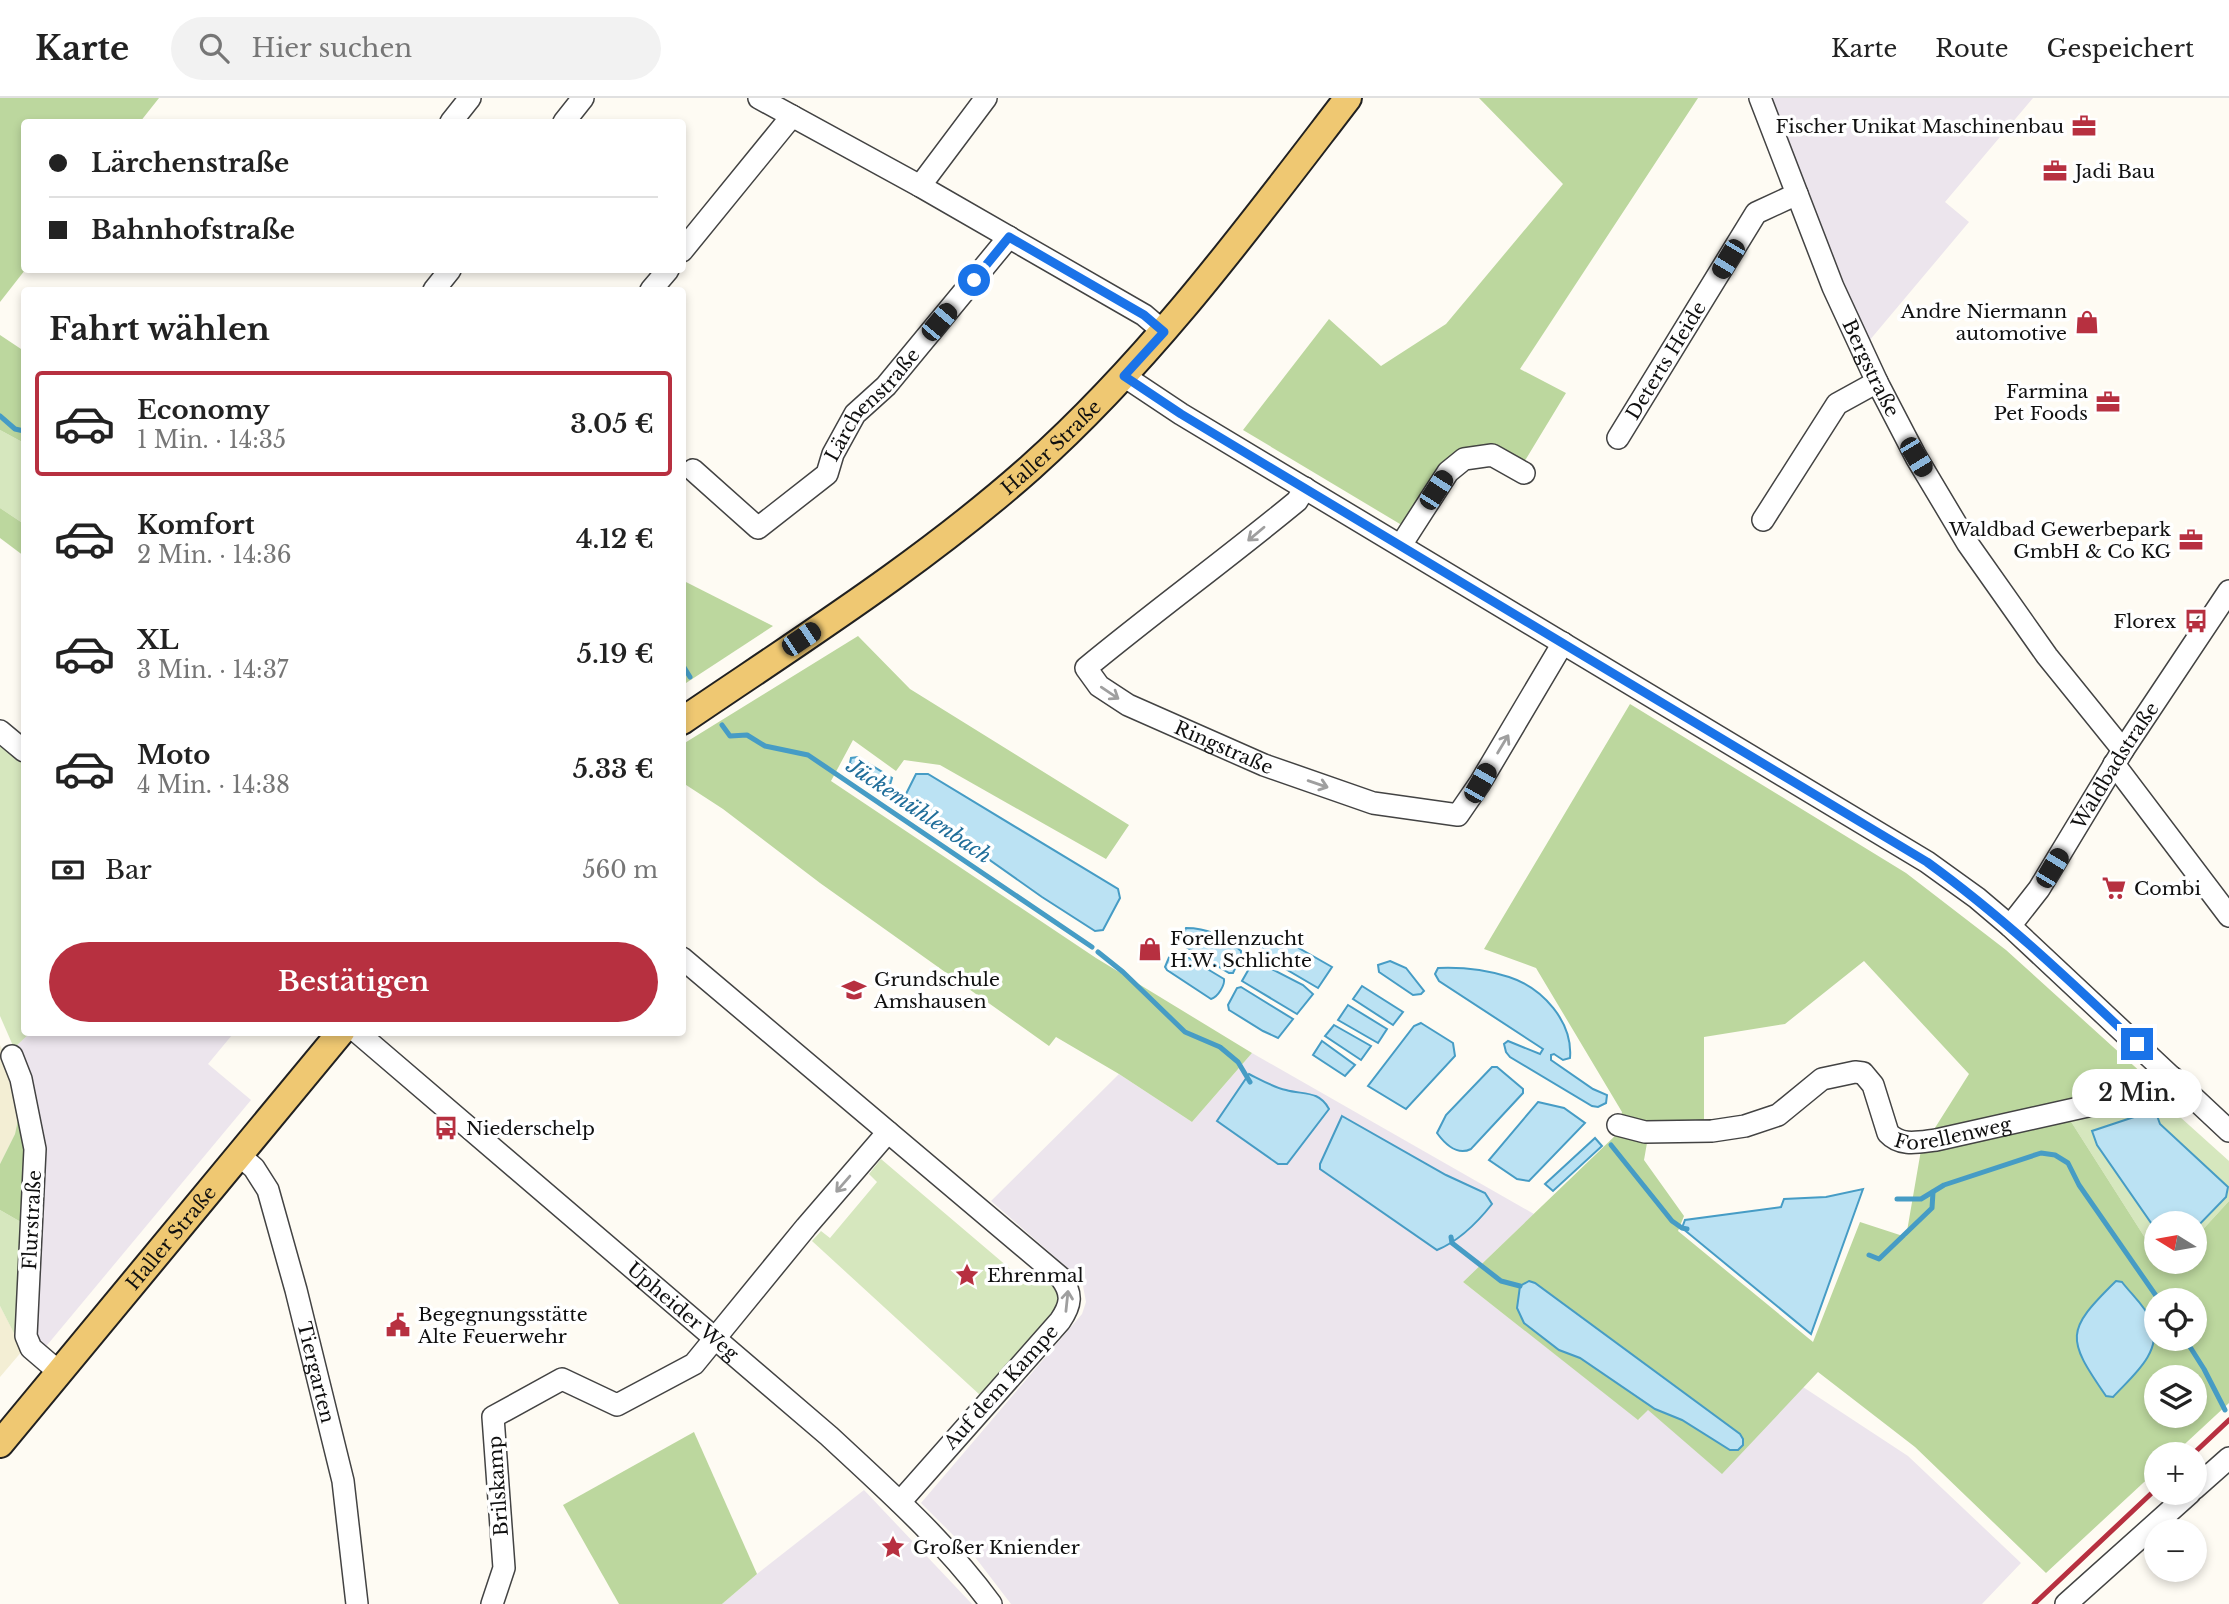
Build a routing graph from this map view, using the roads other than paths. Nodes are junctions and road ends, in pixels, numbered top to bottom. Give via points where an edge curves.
1 (470, 98) edge
2 (583, 98) edge
3 (759, 98) edge
4 (986, 98) edge
5 (1348, 98) edge
6 (1760, 98) edge
7 (792, 116) junction
8 (453, 119) edge
9 (566, 119) edge
10 (920, 186) junction
11 (1797, 194) junction
12 (1009, 237) junction
13 (686, 246) edge
14 (448, 273) edge
15 (665, 273) edge
16 (436, 287) edge
17 (654, 287) edge
18 (1164, 332) junction
19 (1124, 376) junction
20 (1877, 382) junction
21 (1618, 438) dead end
22 (693, 470) dead end
23 (1524, 473) dead end
24 (1306, 488) junction
25 (1763, 520) dead end
26 (1401, 545) junction
27 (2226, 604) edge
28 (1563, 643) junction
29 (686, 718) edge
30 (0, 731) edge
31 (21, 748) edge
32 (2118, 757) junction
33 (2229, 916) edge
34 (2010, 926) junction
35 (686, 961) edge
36 (338, 1036) edge
37 (362, 1036) edge
38 (12, 1056) dead end
39 (2173, 1078) junction
40 (1618, 1125) dead end
41 (2229, 1131) edge
42 (888, 1132) junction
43 (238, 1154) junction
44 (715, 1339) junction
45 (59, 1372) junction
46 (0, 1444) edge
47 (2229, 1458) edge
48 (2207, 1477) edge
49 (900, 1502) junction
50 (2177, 1505) edge
51 (357, 1604) edge
52 (492, 1604) edge
53 (991, 1604) edge
54 (2066, 1604) edge

1 - 8 street
2 - 9 street
3 - 7 street
4 - 10 street
5 - 18 main road, Haller Straße
6 - 11 street, Bergstraße
7 - 10 street
7 - 13 street
10 - 12 street
11 - 20 street, Bergstraße
11 - 21 street, Deterts Heide via 1756,213
12 - 18 street via 1144,315
12 - 22 street, Lärchenstraße via 886,386 855,414 827,474 758,528
14 - 16 street
15 - 17 street
18 - 19 main road, Haller Straße
19 - 24 street
19 - 29 main road, Haller Straße via 1030,468 932,548
20 - 25 street via 1837,404
20 - 32 street, Bergstraße via 1968,544
23 - 26 street via 1492,455 1464,459 1448,472
24 - 26 street
24 -> 28 street, Ringstraße via 1297,501 1226,560 1086,668 1099,686 1128,705 1264,765 1373,803 1458,815
26 - 28 street
27 - 32 street, Waldbadstraße
28 - 34 street via 1927,862
30 - 31 street
32 - 33 street, Bergstraße
32 - 34 street, Waldbadstraße via 2039,889
34 - 39 street
35 - 42 street, Auf dem Kampe
36 - 43 main road, Haller Straße
37 - 44 street, Upheider Weg
38 - 45 street, Flurstraße via 35,1149 26,1335 31,1348
39 - 40 street, Forellenweg via 2155,1091 1908,1143 1893,1139 1884,1126 1873,1085 1863,1073 1855,1072 1822,1079 1778,1115 1745,1126 1645,1132
39 - 41 street
42 -> 44 street
49 -> 42 street, Auf dem Kampe via 1060,1321 1070,1299 1061,1278
43 - 45 main road, Haller Straße
43 - 51 street, Tiergarten via 268,1190 296,1290 343,1482
44 - 49 street, Upheider Weg
44 - 52 street, Brilskamp via 694,1364 617,1405 562,1379 493,1417 504,1569
45 - 46 main road, Haller Straße
47 - 48 street
49 - 53 street, Upheider Weg
50 - 54 street

